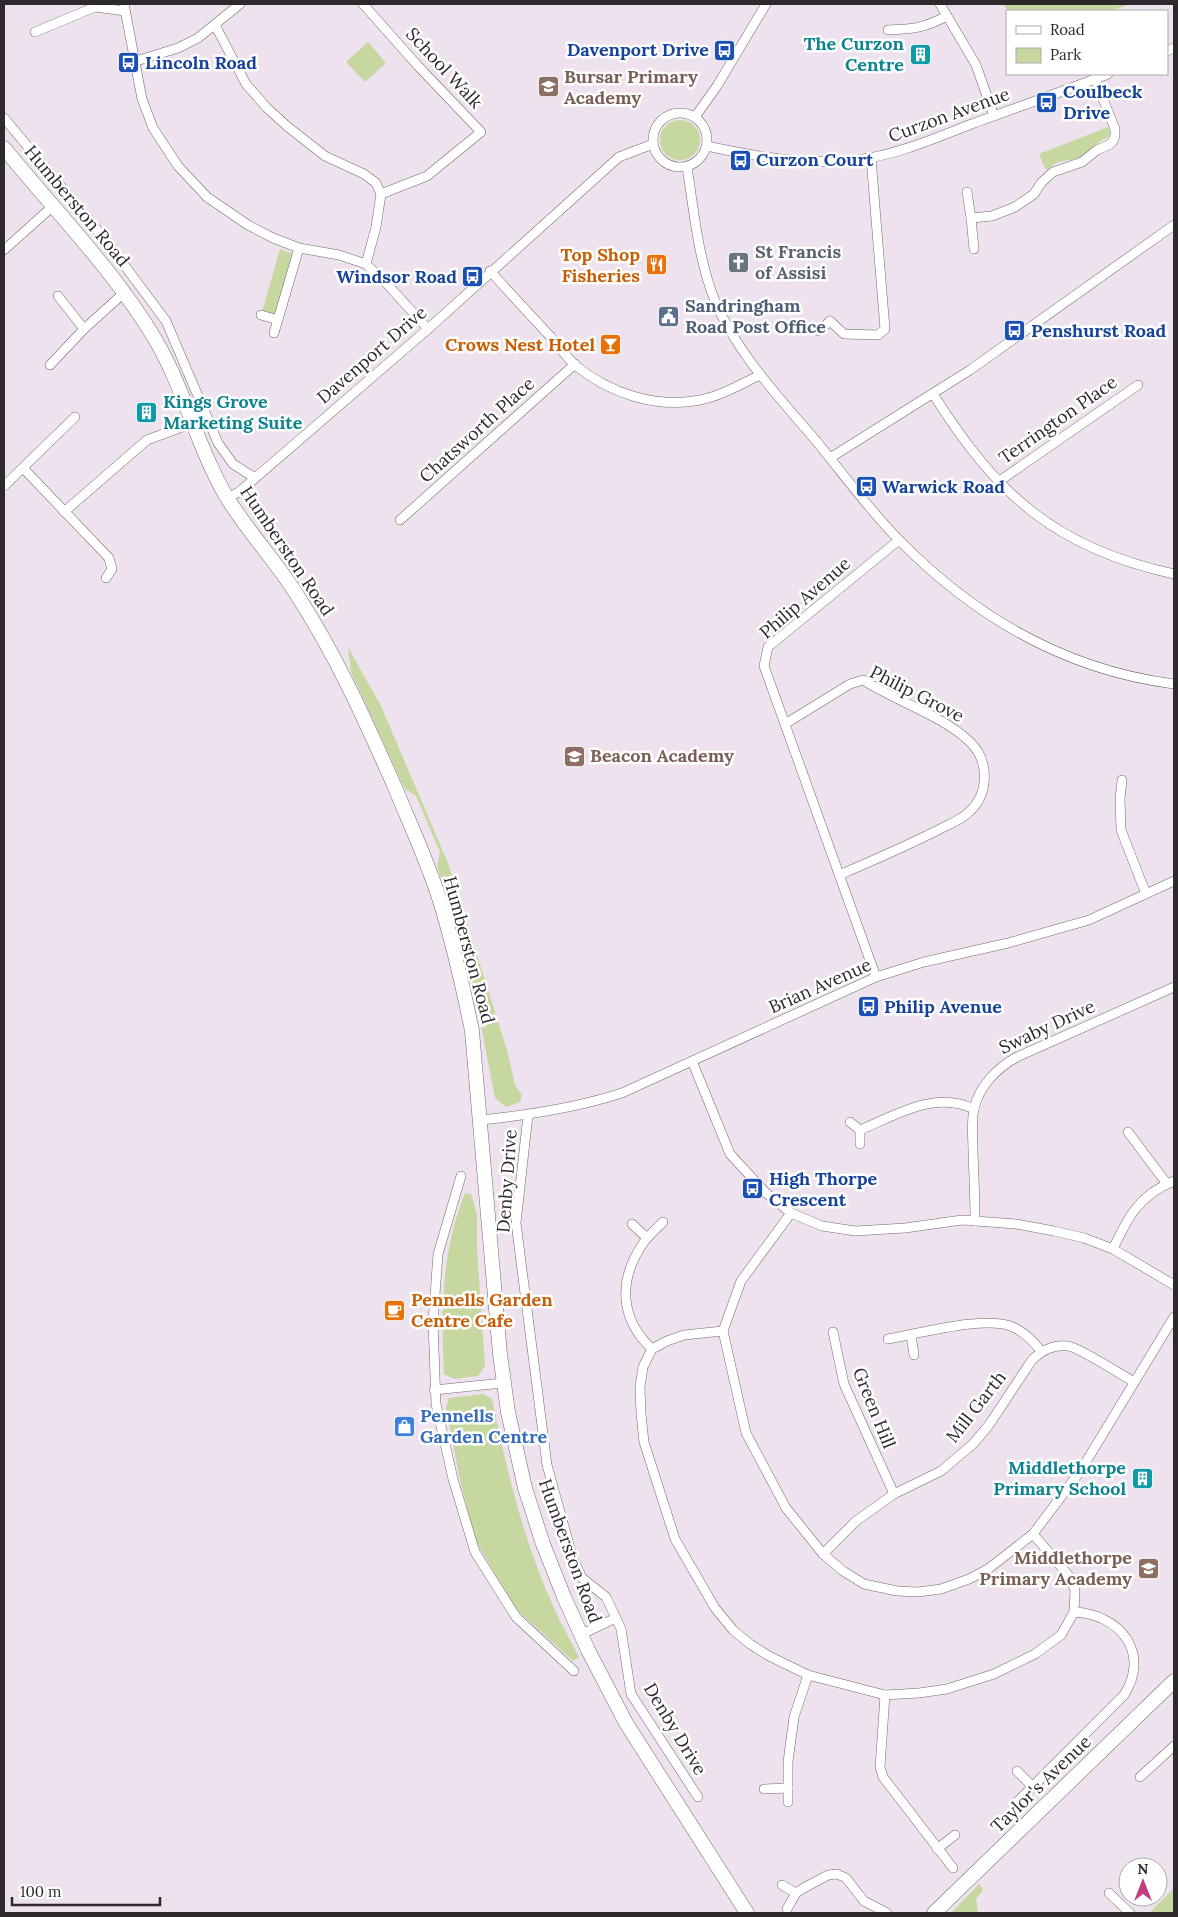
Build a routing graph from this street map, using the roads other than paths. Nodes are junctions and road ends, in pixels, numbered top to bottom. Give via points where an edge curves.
1 (240, 4) edge
2 (363, 4) edge
3 (766, 4) edge
4 (940, 4) edge
5 (124, 8) edge
6 (947, 16) junction
7 (215, 25) junction
8 (888, 30) dead end
9 (35, 32) dead end
10 (134, 62) junction
11 (1105, 75) edge
12 (1095, 79) junction
13 (994, 116) junction
14 (695, 117) junction
15 (4, 118) edge
16 (653, 144) junction
17 (707, 146) junction
18 (4, 148) edge
19 (871, 158) junction
20 (687, 167) junction
21 (967, 192) dead end
22 (381, 194) junction
23 (53, 206) junction
24 (970, 218) junction
25 (1174, 225) edge
26 (299, 248) junction
27 (974, 249) dead end
28 (4, 250) edge
29 (366, 264) junction
30 (490, 271) junction
31 (125, 292) junction
32 (58, 296) dead end
33 (261, 315) dead end
34 (278, 320) junction
35 (84, 329) junction
36 (428, 329) junction
37 (819, 331) dead end
38 (274, 333) dead end
39 (575, 364) junction
40 (50, 365) dead end
41 (760, 374) junction
42 (1138, 385) dead end
43 (933, 394) junction
44 (76, 417) dead end
45 (193, 423) junction
46 (830, 458) junction
47 (23, 468) junction
48 (255, 478) junction
49 (998, 482) junction
50 (4, 486) edge
51 (227, 498) junction
52 (64, 512) junction
53 (400, 520) dead end
54 (899, 540) junction
55 (1174, 574) edge
56 (106, 578) dead end
57 (1174, 684) edge
58 (785, 724) junction
59 (1122, 780) dead end
60 (839, 875) junction
61 (1174, 881) edge
62 (1146, 894) junction
63 (876, 977) junction
64 (1174, 988) edge
65 (692, 1061) junction
66 (974, 1109) junction
67 (528, 1115) junction
68 (481, 1120) junction
69 (850, 1122) dead end
70 (860, 1130) junction
71 (1128, 1132) dead end
72 (860, 1144) dead end
73 (461, 1176) dead end
74 (1171, 1182) edge
75 (791, 1213) junction
76 (975, 1221) junction
77 (663, 1222) dead end
78 (632, 1224) dead end
79 (647, 1238) junction
80 (1112, 1249) junction
81 (1174, 1285) edge
82 (1174, 1317) edge
83 (723, 1331) junction
84 (833, 1332) dead end
85 (911, 1335) junction
86 (888, 1339) dead end
87 (652, 1349) junction
88 (1041, 1351) junction
89 (914, 1356) dead end
90 (1134, 1382) junction
91 (503, 1383) junction
92 (434, 1390) junction
93 (894, 1494) junction
94 (1033, 1534) junction
95 (823, 1554) junction
96 (1074, 1612) junction
97 (616, 1618) junction
98 (580, 1635) junction
99 (574, 1671) dead end
100 (808, 1674) junction
101 (1174, 1681) edge
102 (885, 1695) junction
103 (1174, 1746) edge
104 (1017, 1771) dead end
105 (1140, 1777) dead end
106 (1033, 1787) junction
107 (788, 1788) junction
108 (764, 1789) dead end
109 (698, 1797) dead end
110 (788, 1802) dead end
111 (1017, 1802) dead end
112 (955, 1835) dead end
113 (937, 1849) junction
114 (952, 1868) dead end
115 (782, 1884) dead end
116 (796, 1893) junction
117 (1109, 1893) dead end
118 (787, 1909) dead end
119 (747, 1913) edge
120 (887, 1913) edge
121 (934, 1913) edge
122 (1130, 1913) edge

1 - 7 street
2 - 22 street, School Walk via 481,132 428,176
3 - 14 street
4 - 6 street
5 - 9 street via 95,7
5 - 10 street
6 - 8 street via 915,29
6 - 13 street via 976,65
7 - 10 street via 178,48
7 - 22 street via 246,84 267,108 325,156 376,183
10 - 26 street via 142,99 153,128 178,166 207,197 248,225
11 - 12 street, Curzon Avenue
12 - 13 street, Curzon Avenue
12 - 24 street via 1115,128 1113,141 1082,162 1054,172 1034,194 1015,208 992,216
13 - 19 street, Curzon Avenue via 910,148
14 - 16 street via 678,113 662,120 653,135
14 - 17 street via 706,130
15 - 48 street via 107,242 166,321 218,443 233,464
16 - 20 street via 661,160 669,166
16 - 30 street, Davenport Drive via 619,157
17 - 19 street, Curzon Avenue via 801,161
17 - 20 street via 700,160
18 - 23 main road, Humberston Road
19 - 37 street via 885,329 878,335 844,334 830,321
20 - 41 street via 710,288 735,338
21 - 24 street
22 - 29 street
23 - 28 street
23 - 31 main road, Humberston Road
24 - 27 street
25 - 43 street
26 - 29 street
26 - 34 street
29 - 36 street
30 - 36 street, Davenport Drive
30 - 39 street
31 - 35 street
31 - 45 main road, Humberston Road via 156,341
32 - 35 street
33 - 34 street
34 - 38 street
35 - 40 street
36 - 48 street, Davenport Drive
39 - 41 street via 622,393 678,403 723,393
39 - 53 street, Chatsworth Place
41 - 46 street
42 - 49 street, Terrington Place
43 - 46 street
43 - 49 street via 968,447
44 - 47 street
45 - 51 main road, Humberston Road
45 - 52 street via 147,440
46 - 54 street
47 - 50 street
47 - 52 street
48 - 51 street, Davenport Drive
49 - 55 street via 1033,513 1076,540 1114,557
51 - 68 main road, Humberston Road via 297,594 344,676 407,816 439,898 461,979 472,1031
52 - 56 street via 111,561 112,569
54 - 57 street via 940,579 982,612 1029,640 1079,662
54 - 58 street, Philip Avenue via 768,647 764,666
58 - 60 street, Philip Avenue
58 - 60 street, Philip Grove via 850,684 863,680 953,728 970,741 982,759 984,781 977,803 969,812 903,848
59 - 62 street via 1122,830
60 - 63 street, Philip Avenue
61 - 62 street, Brian Avenue
62 - 63 street, Brian Avenue via 1089,920
63 - 65 street, Brian Avenue
64 - 66 street, Swaby Drive via 1001,1066 980,1092
65 - 67 street, Brian Avenue via 601,1100
65 - 75 street via 730,1154 766,1193
66 - 70 street via 962,1103 932,1102
66 - 76 street, Swaby Drive
67 - 68 street, Brian Avenue
67 - 97 street, Denby Drive via 516,1223 547,1465 573,1559 582,1578 606,1597
68 - 91 main road, Humberston Road
69 - 70 street
70 - 72 street
71 - 74 street
73 - 92 street via 438,1254 433,1322
74 - 80 street via 1151,1192 1138,1205
75 - 76 street via 822,1226 855,1231
75 - 83 street via 741,1282
76 - 80 street via 1054,1231
77 - 79 street
78 - 79 street
79 - 87 street via 631,1264 625,1292 627,1312 634,1328
80 - 81 street
82 - 90 street
83 - 87 street via 684,1335
83 - 95 street via 746,1433 786,1508
84 - 93 street, Green Hill via 844,1384
85 - 86 street
85 - 88 street via 986,1322 1014,1327
85 - 89 street
87 - 100 street via 643,1367 640,1387 644,1442 675,1539 715,1608 733,1630 769,1656
88 - 90 street via 1055,1346 1070,1346
88 - 93 street, Mill Garth via 973,1444 941,1470
90 - 94 street via 1080,1470
91 - 92 street
91 - 98 main road, Humberston Road via 525,1488 543,1544
92 - 99 street via 453,1479 475,1552 516,1617
93 - 95 street, Mill Garth via 856,1521
94 - 95 street via 988,1569 969,1579 941,1589 918,1592 864,1584
94 - 96 street via 1069,1576 1075,1590
96 - 102 street via 1060,1635 1042,1650 994,1674 947,1689
96 - 106 street via 1104,1619 1122,1633 1134,1654 1133,1677 1124,1695
97 - 98 street
97 - 109 street, Denby Drive via 622,1629 631,1694
98 - 119 main road, Humberston Road via 626,1723
100 - 102 street
100 - 107 street via 794,1717
101 - 121 main road, Taylor's Avenue
102 - 113 street via 880,1767 883,1777
103 - 105 street
104 - 106 street
106 - 111 street
107 - 108 street
107 - 110 street
112 - 113 street
113 - 114 street
115 - 116 street
116 - 118 street
116 - 120 street via 817,1880 837,1874 846,1878 864,1901
117 - 122 street

